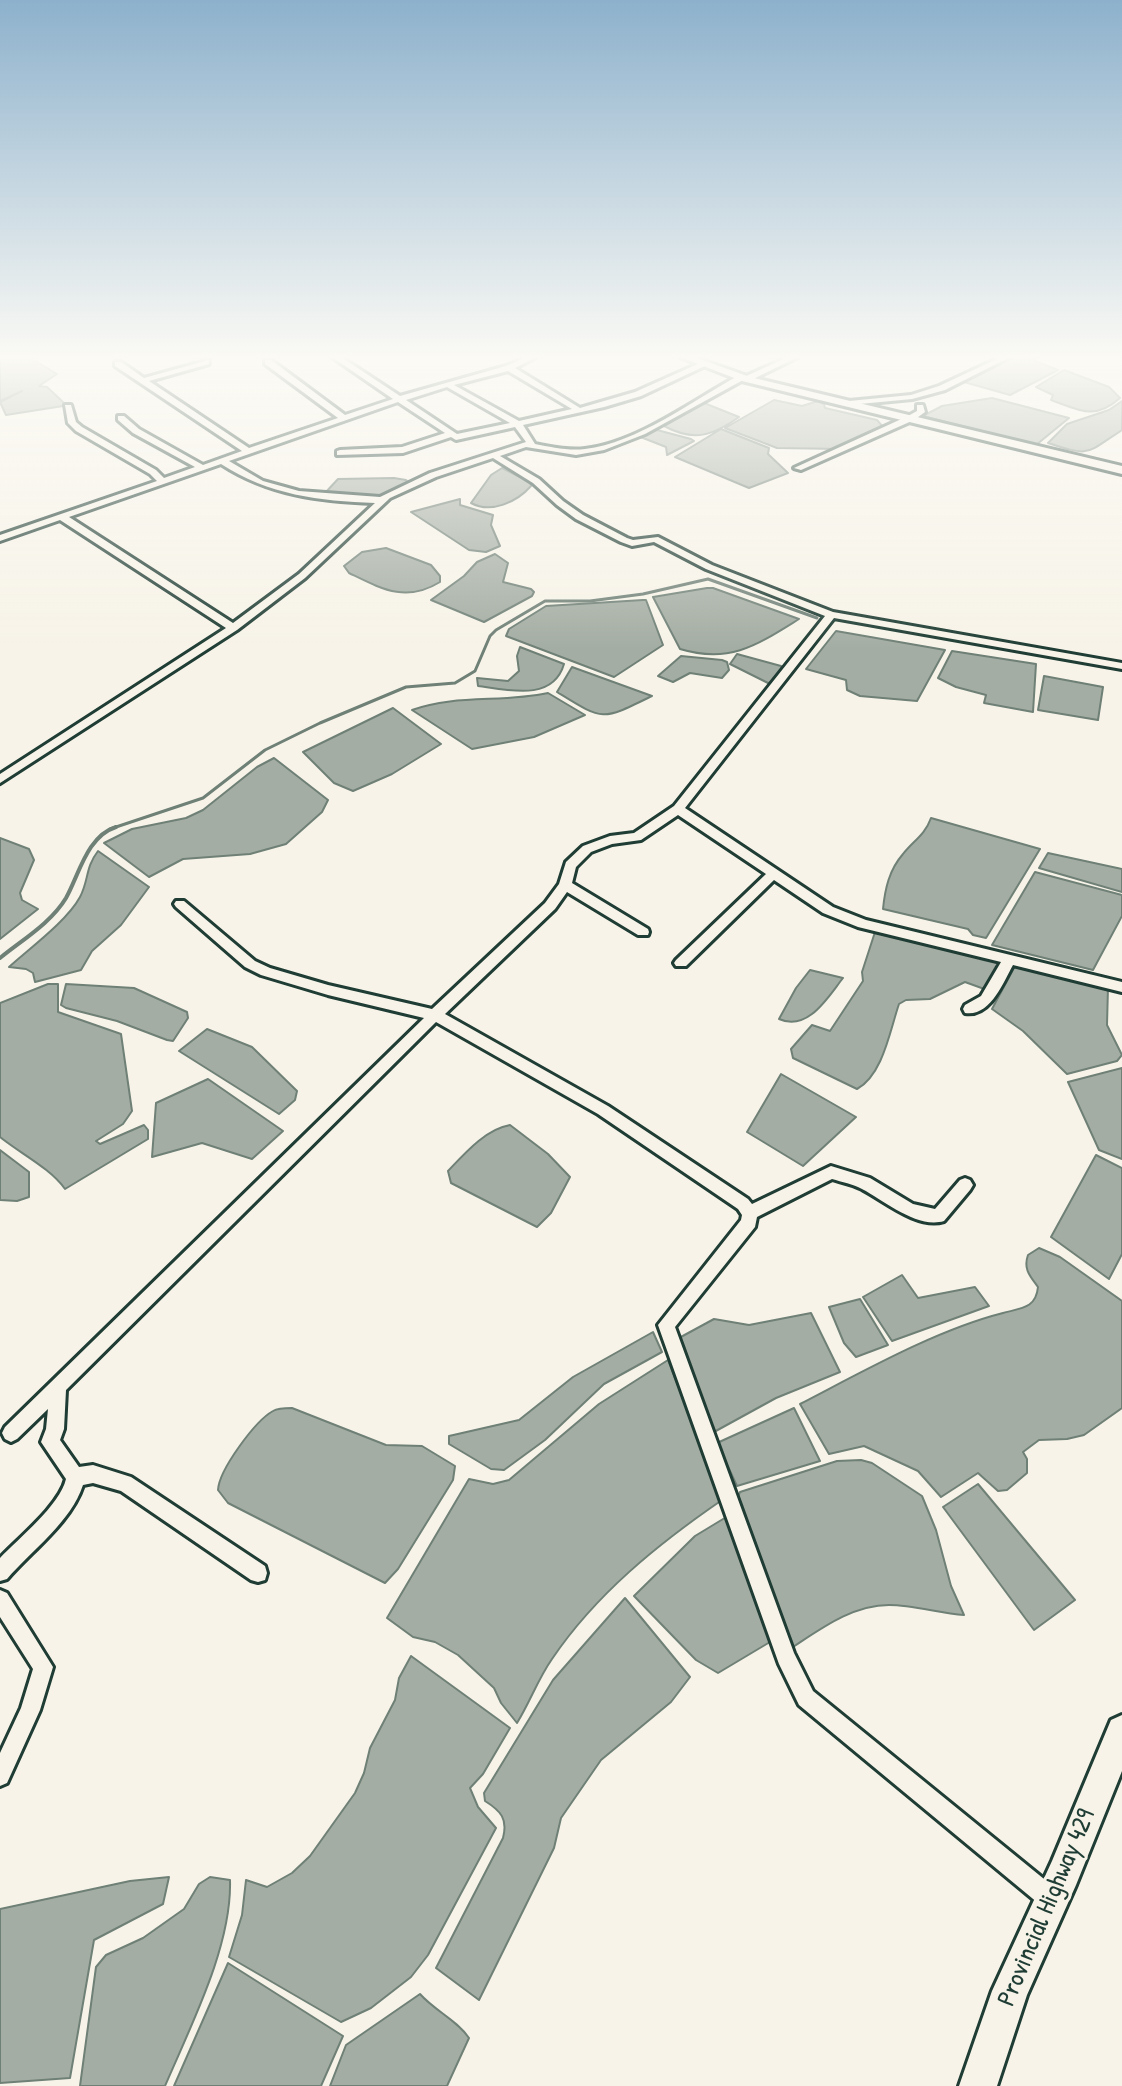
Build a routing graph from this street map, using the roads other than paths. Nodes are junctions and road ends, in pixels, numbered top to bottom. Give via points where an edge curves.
1 (123, 454) edge
2 (178, 454) edge
3 (242, 454) edge
4 (829, 454) edge
5 (1058, 454) edge
6 (494, 455) joint
7 (222, 461) junction
8 (203, 468) junction
9 (798, 468) dead end
10 (1122, 470) edge
11 (163, 482) junction
12 (382, 500) junction
13 (62, 517) junction
14 (0, 538) edge
15 (831, 615) junction
16 (233, 628) junction
17 (1122, 666) edge
18 (1, 763) edge
19 (5, 776) edge
20 (678, 809) junction
21 (773, 874) junction
22 (565, 885) junction
23 (180, 904) dead end
24 (643, 932) dead end
25 (1010, 959) junction
26 (681, 963) dead end
27 (1122, 987) edge
28 (970, 1009) dead end
29 (435, 1015) junction
30 (965, 1185) dead end
31 (750, 1213) junction
32 (58, 1388) junction
33 (11, 1433) dead end
34 (75, 1477) junction
35 (0, 1572) edge
36 (258, 1573) dead end
37 (0, 1600) edge
38 (1122, 1731) edge
39 (0, 1776) edge
40 (1052, 1900) junction
41 (978, 2086) edge

1 - 11 street
2 - 8 street
3 - 7 street
4 - 9 street
5 - 10 street
6 - 12 street via 433,475
6 - 15 street via 540,484 573,515 624,540 655,539 709,567
7 - 8 street
7 - 12 street via 269,488 334,499
8 - 11 street
11 - 13 street
12 - 16 street via 302,576
13 - 14 street
13 - 16 street
15 - 17 street
15 - 20 street
16 - 19 street
18 - 19 street
20 - 21 street
20 - 22 street via 637,837 587,849 570,865
21 - 25 street via 828,910 863,924
21 - 26 street
22 - 24 street
22 - 29 street via 550,906
23 - 29 street via 266,972
25 - 27 street
25 - 28 street via 986,1000
29 - 31 street via 603,1110
29 - 32 street
30 - 31 street via 938,1216 910,1210 865,1183 831,1172
31 - 40 street via 749,1222 666,1325 786,1657 806,1698
32 - 33 street
32 - 34 street via 50,1442
34 - 35 street via 67,1500
34 - 36 street via 93,1474 125,1483
37 - 39 street via 43,1667
38 - 40 main road, Provincial Highway 429
40 - 41 main road, Provincial Highway 429 via 1010,1991

